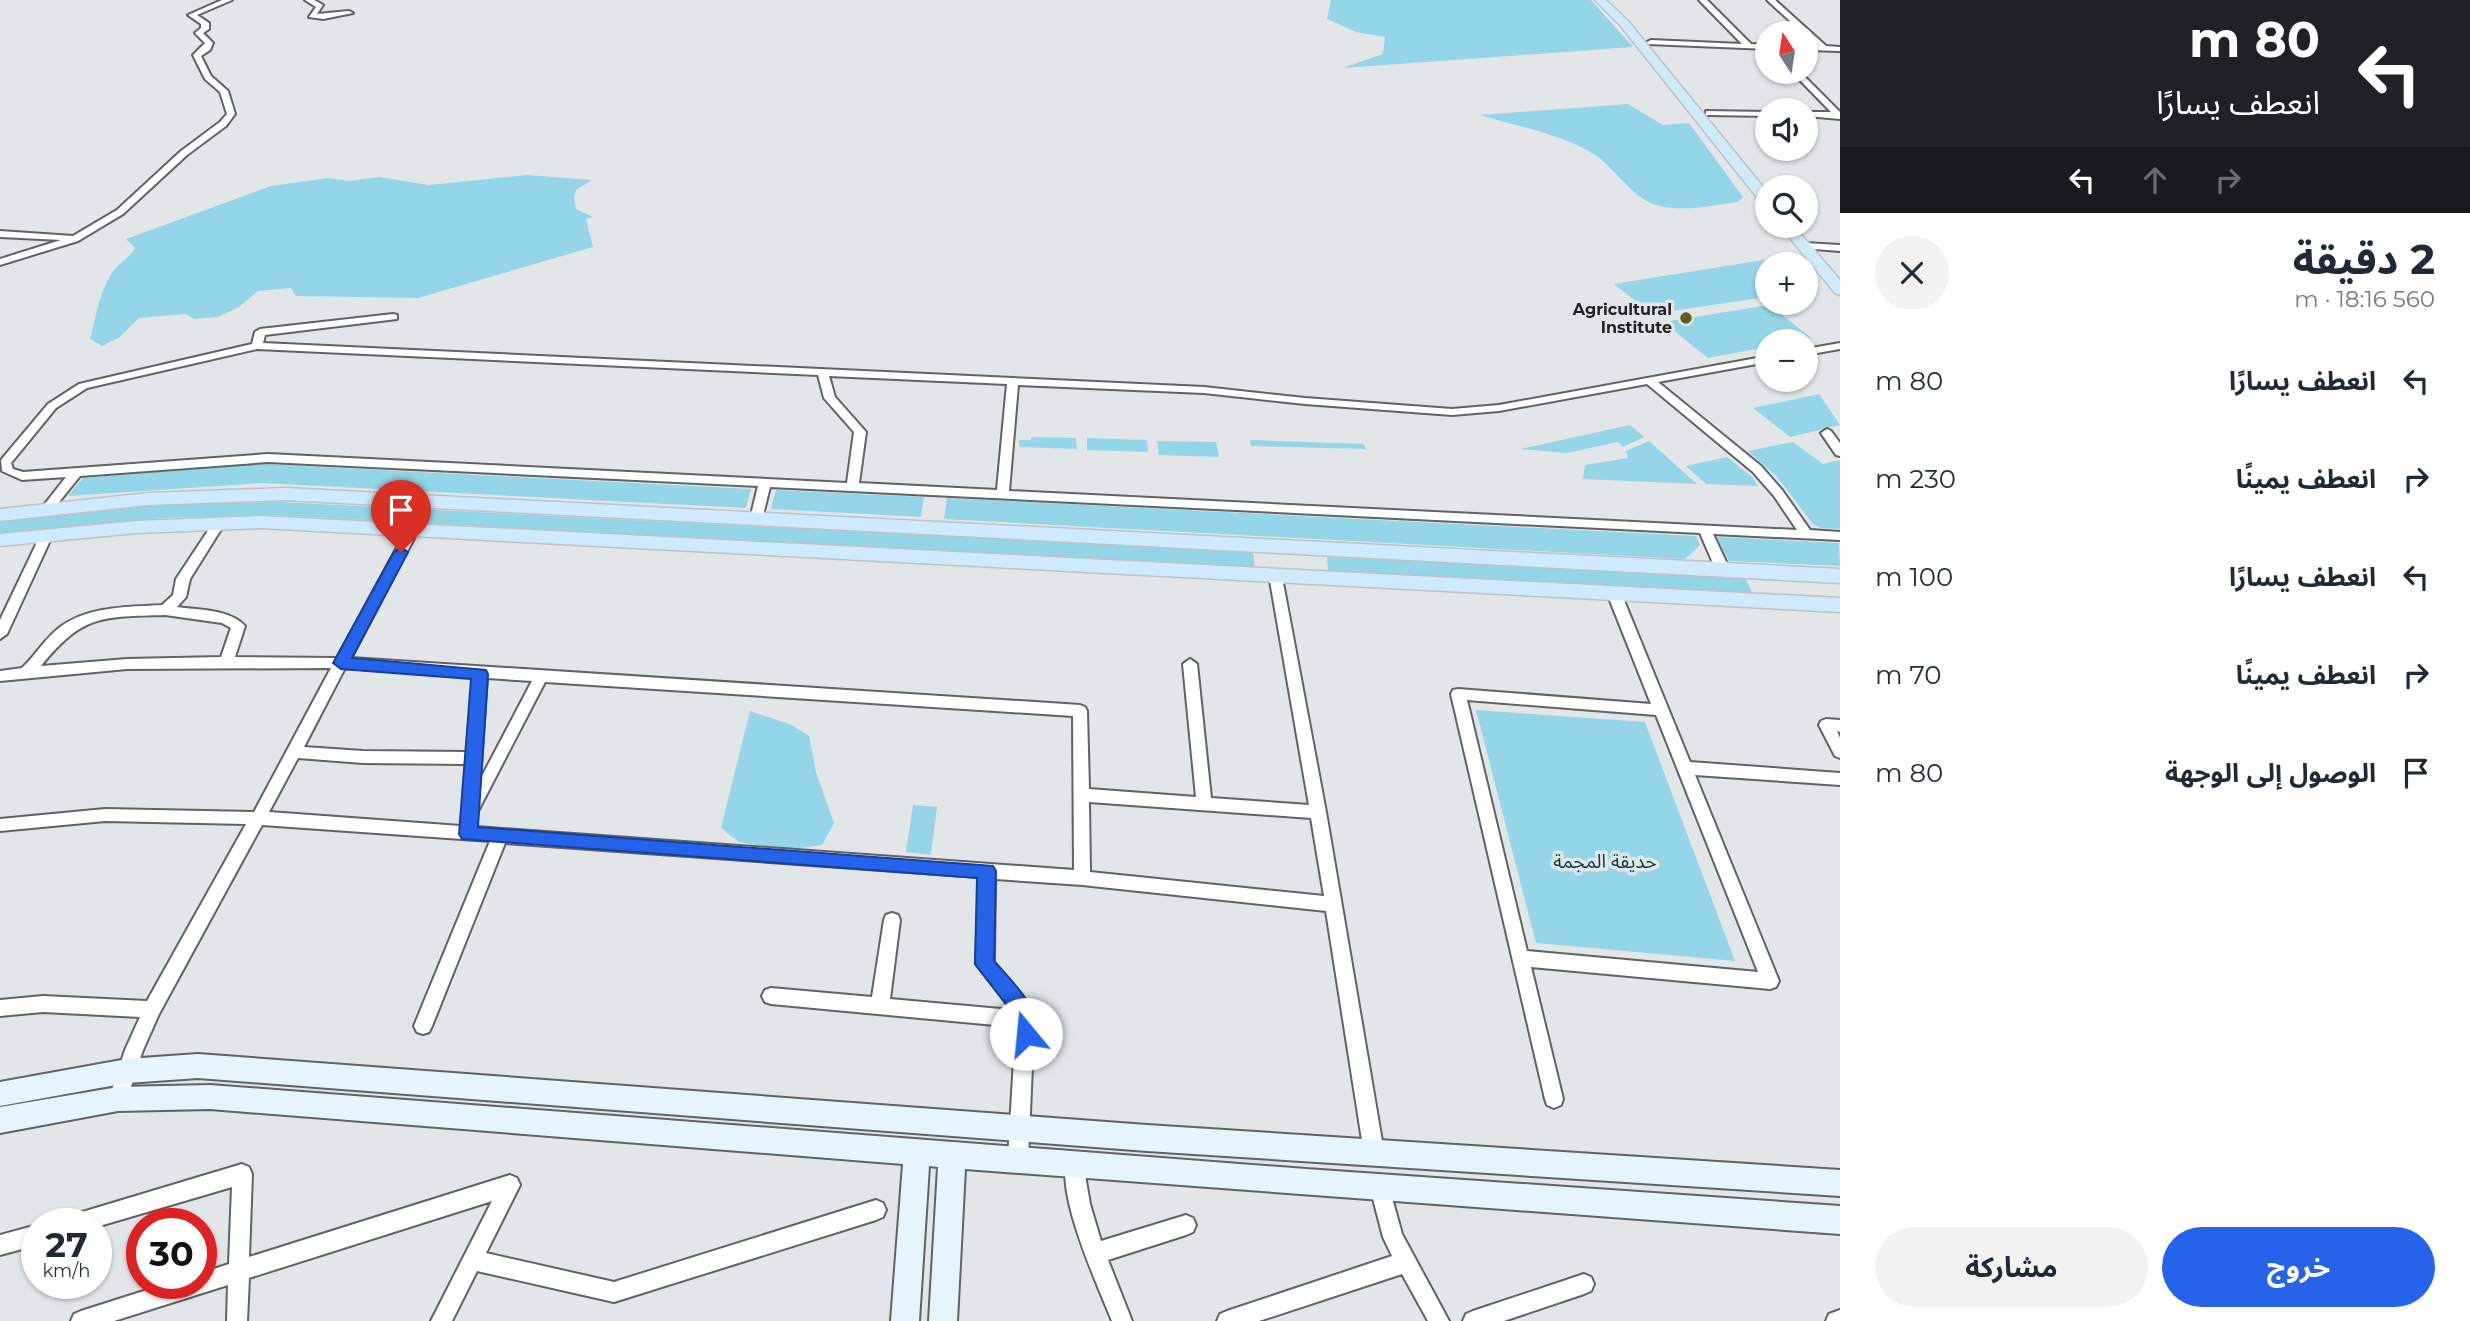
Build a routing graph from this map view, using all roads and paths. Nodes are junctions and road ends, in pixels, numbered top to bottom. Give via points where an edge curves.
1 (228, 0) edge
2 (309, 0) edge
3 (1600, 0) edge
4 (1610, 0) edge
5 (1703, 0) edge
6 (1772, 0) edge
7 (349, 13) dead end
8 (1651, 43) junction
9 (1749, 46) junction
10 (1755, 46) edge
11 (1818, 49) edge
12 (1825, 49) junction
13 (1840, 50) edge
14 (1808, 84) edge
15 (1709, 113) junction
16 (1755, 114) edge
17 (1818, 114) edge
18 (1839, 115) edge
19 (1762, 175) edge
20 (1755, 186) edge
21 (0, 234) edge
22 (1802, 238) edge
23 (1808, 238) edge
24 (75, 239) junction
25 (1812, 246) junction
26 (1840, 248) edge
27 (0, 262) edge
28 (1840, 271) edge
29 (1840, 290) edge
30 (393, 317) dead end
31 (257, 346) junction
32 (1840, 346) edge
33 (1818, 350) edge
34 (1755, 361) edge
35 (822, 372) junction
36 (1650, 380) junction
37 (1013, 381) junction
38 (1827, 433) dead end
39 (1840, 452) edge
40 (76, 472) junction
41 (765, 482) junction
42 (852, 487) junction
43 (1003, 494) junction
44 (47, 509) junction
45 (0, 515) edge
46 (757, 519) junction
47 (219, 523) junction
48 (413, 529) junction
49 (1704, 529) junction
50 (47, 534) junction
51 (1805, 534) junction
52 (1840, 536) edge
53 (0, 540) edge
54 (1723, 570) junction
55 (1276, 575) junction
56 (1840, 576) edge
57 (1614, 593) junction
58 (1840, 605) edge
59 (165, 610) junction
60 (0, 634) edge
61 (227, 661) junction
62 (341, 663) junction
63 (1190, 664) dead end
64 (27, 673) junction
65 (480, 674) junction
66 (0, 676) edge
67 (540, 677) junction
68 (1661, 710) junction
69 (1840, 726) edge
70 (294, 752) junction
71 (1840, 752) edge
72 (474, 758) junction
73 (1684, 768) junction
74 (1840, 779) edge
75 (1081, 795) junction
76 (1204, 804) junction
77 (1318, 812) junction
78 (470, 816) junction
79 (258, 818) junction
80 (0, 825) edge
81 (468, 834) junction
82 (500, 836) junction
83 (987, 871) junction
84 (1082, 878) junction
85 (1332, 904) junction
86 (892, 920) dead end
87 (1521, 958) junction
88 (771, 996) dead end
89 (880, 1005) junction
90 (0, 1008) edge
91 (152, 1009) junction
92 (1025, 1020) junction
93 (423, 1026) dead end
94 (127, 1071) junction
95 (466, 1085) junction
96 (0, 1094) edge
97 (118, 1099) junction
98 (1554, 1099) dead end
99 (457, 1115) junction
100 (0, 1120) edge
101 (1021, 1129) junction
102 (917, 1152) junction
103 (1374, 1153) junction
104 (952, 1154) junction
105 (1018, 1159) junction
106 (1075, 1164) junction
107 (1840, 1183) edge
108 (1380, 1187) junction
109 (876, 1210) dead end
110 (112, 1212) edge
111 (1840, 1220) edge
112 (1186, 1225) dead end
113 (21, 1239) edge
114 (0, 1245) edge
115 (1097, 1253) junction
116 (472, 1260) junction
117 (1406, 1262) junction
118 (239, 1271) junction
119 (217, 1278) edge
120 (1584, 1284) dead end
121 (150, 1299) edge
122 (81, 1321) edge
123 (237, 1321) edge
124 (440, 1321) edge
125 (905, 1321) edge
126 (943, 1321) edge
127 (1122, 1321) edge
128 (1227, 1321) edge
129 (1439, 1321) edge
130 (1474, 1321) edge

1 - 24 street via 192,15 205,23 199,33 209,43 197,55 208,77 225,91 231,114 120,212
2 - 7 street via 320,7 312,15
3 - 20 main road via 1624,23
4 - 8 main road
5 - 9 street
6 - 12 street
8 - 9 street
8 - 15 main road
9 - 10 street
11 - 12 street
12 - 13 street
14 - 18 street
15 - 16 street
15 - 19 main road
17 - 18 street
21 - 24 street
22 - 25 main road
23 - 25 main road
24 - 27 street
25 - 26 street
25 - 28 main road
25 - 29 main road
30 - 31 street via 260,332
31 - 35 street
31 - 40 street via 83,386 52,406 5,463 8,471 22,476
32 - 33 street
34 - 36 street
35 - 37 street
35 - 42 street via 830,398 860,432
36 - 37 street via 1499,408 1452,412 1204,390
36 - 51 street via 1757,469
37 - 43 street
38 - 39 street
40 - 41 street via 268,458
40 - 44 street
41 - 42 street
41 - 46 street
42 - 43 street
43 - 49 street
44 - 45 main road
44 - 46 main road via 148,499 285,494
46 - 54 main road
47 - 48 main road
47 - 50 main road
47 - 59 street via 183,579 179,597
48 - 55 main road
48 - 62 street
49 - 51 street
49 - 54 street
50 - 53 main road
50 - 60 street
51 - 52 street
54 - 56 main road
55 - 57 main road
55 - 77 street
57 - 58 main road
57 - 68 street
59 - 61 street via 225,619 238,626
59 - 64 street via 97,614 78,621 51,643
61 - 62 street
61 - 64 street
62 - 65 street
62 - 70 street
63 - 76 street
64 - 66 street
65 - 67 street
65 - 72 street
67 - 75 street via 1080,711
67 - 78 street
68 - 73 street
68 - 87 street via 1458,694
69 - 71 street via 1826,725
70 - 72 street
70 - 79 street
72 - 78 street
73 - 74 street
73 - 87 street via 1770,981
75 - 76 street
75 - 84 street
76 - 77 street
77 - 85 street
78 - 81 street
79 - 80 street via 105,815
79 - 81 street
79 - 91 street
81 - 82 street
82 - 83 street
82 - 93 street
83 - 84 street
83 - 92 street via 985,964
84 - 85 street
85 - 103 street
86 - 89 street
87 - 98 street
88 - 89 street
89 - 92 street
90 - 91 street via 43,1004
91 - 94 street
92 - 101 street
94 - 95 street via 252,1069
94 - 96 street
94 - 97 street
95 - 99 street
95 - 101 street
97 - 99 street via 210,1097
97 - 100 street
99 - 102 street
101 - 103 street
101 - 105 street
102 - 104 street
102 - 125 street
103 - 107 street
104 - 105 street
104 - 126 street
105 - 106 street
106 - 108 street
106 - 115 street via 1077,1196
108 - 111 street
108 - 117 street via 1386,1221
109 - 116 street via 614,1292
110 - 118 street via 242,1174
112 - 115 street
113 - 114 street
115 - 127 street
116 - 118 street via 510,1185
116 - 124 street
117 - 128 street
117 - 129 street
118 - 119 street
118 - 123 street
120 - 130 street
121 - 122 street

